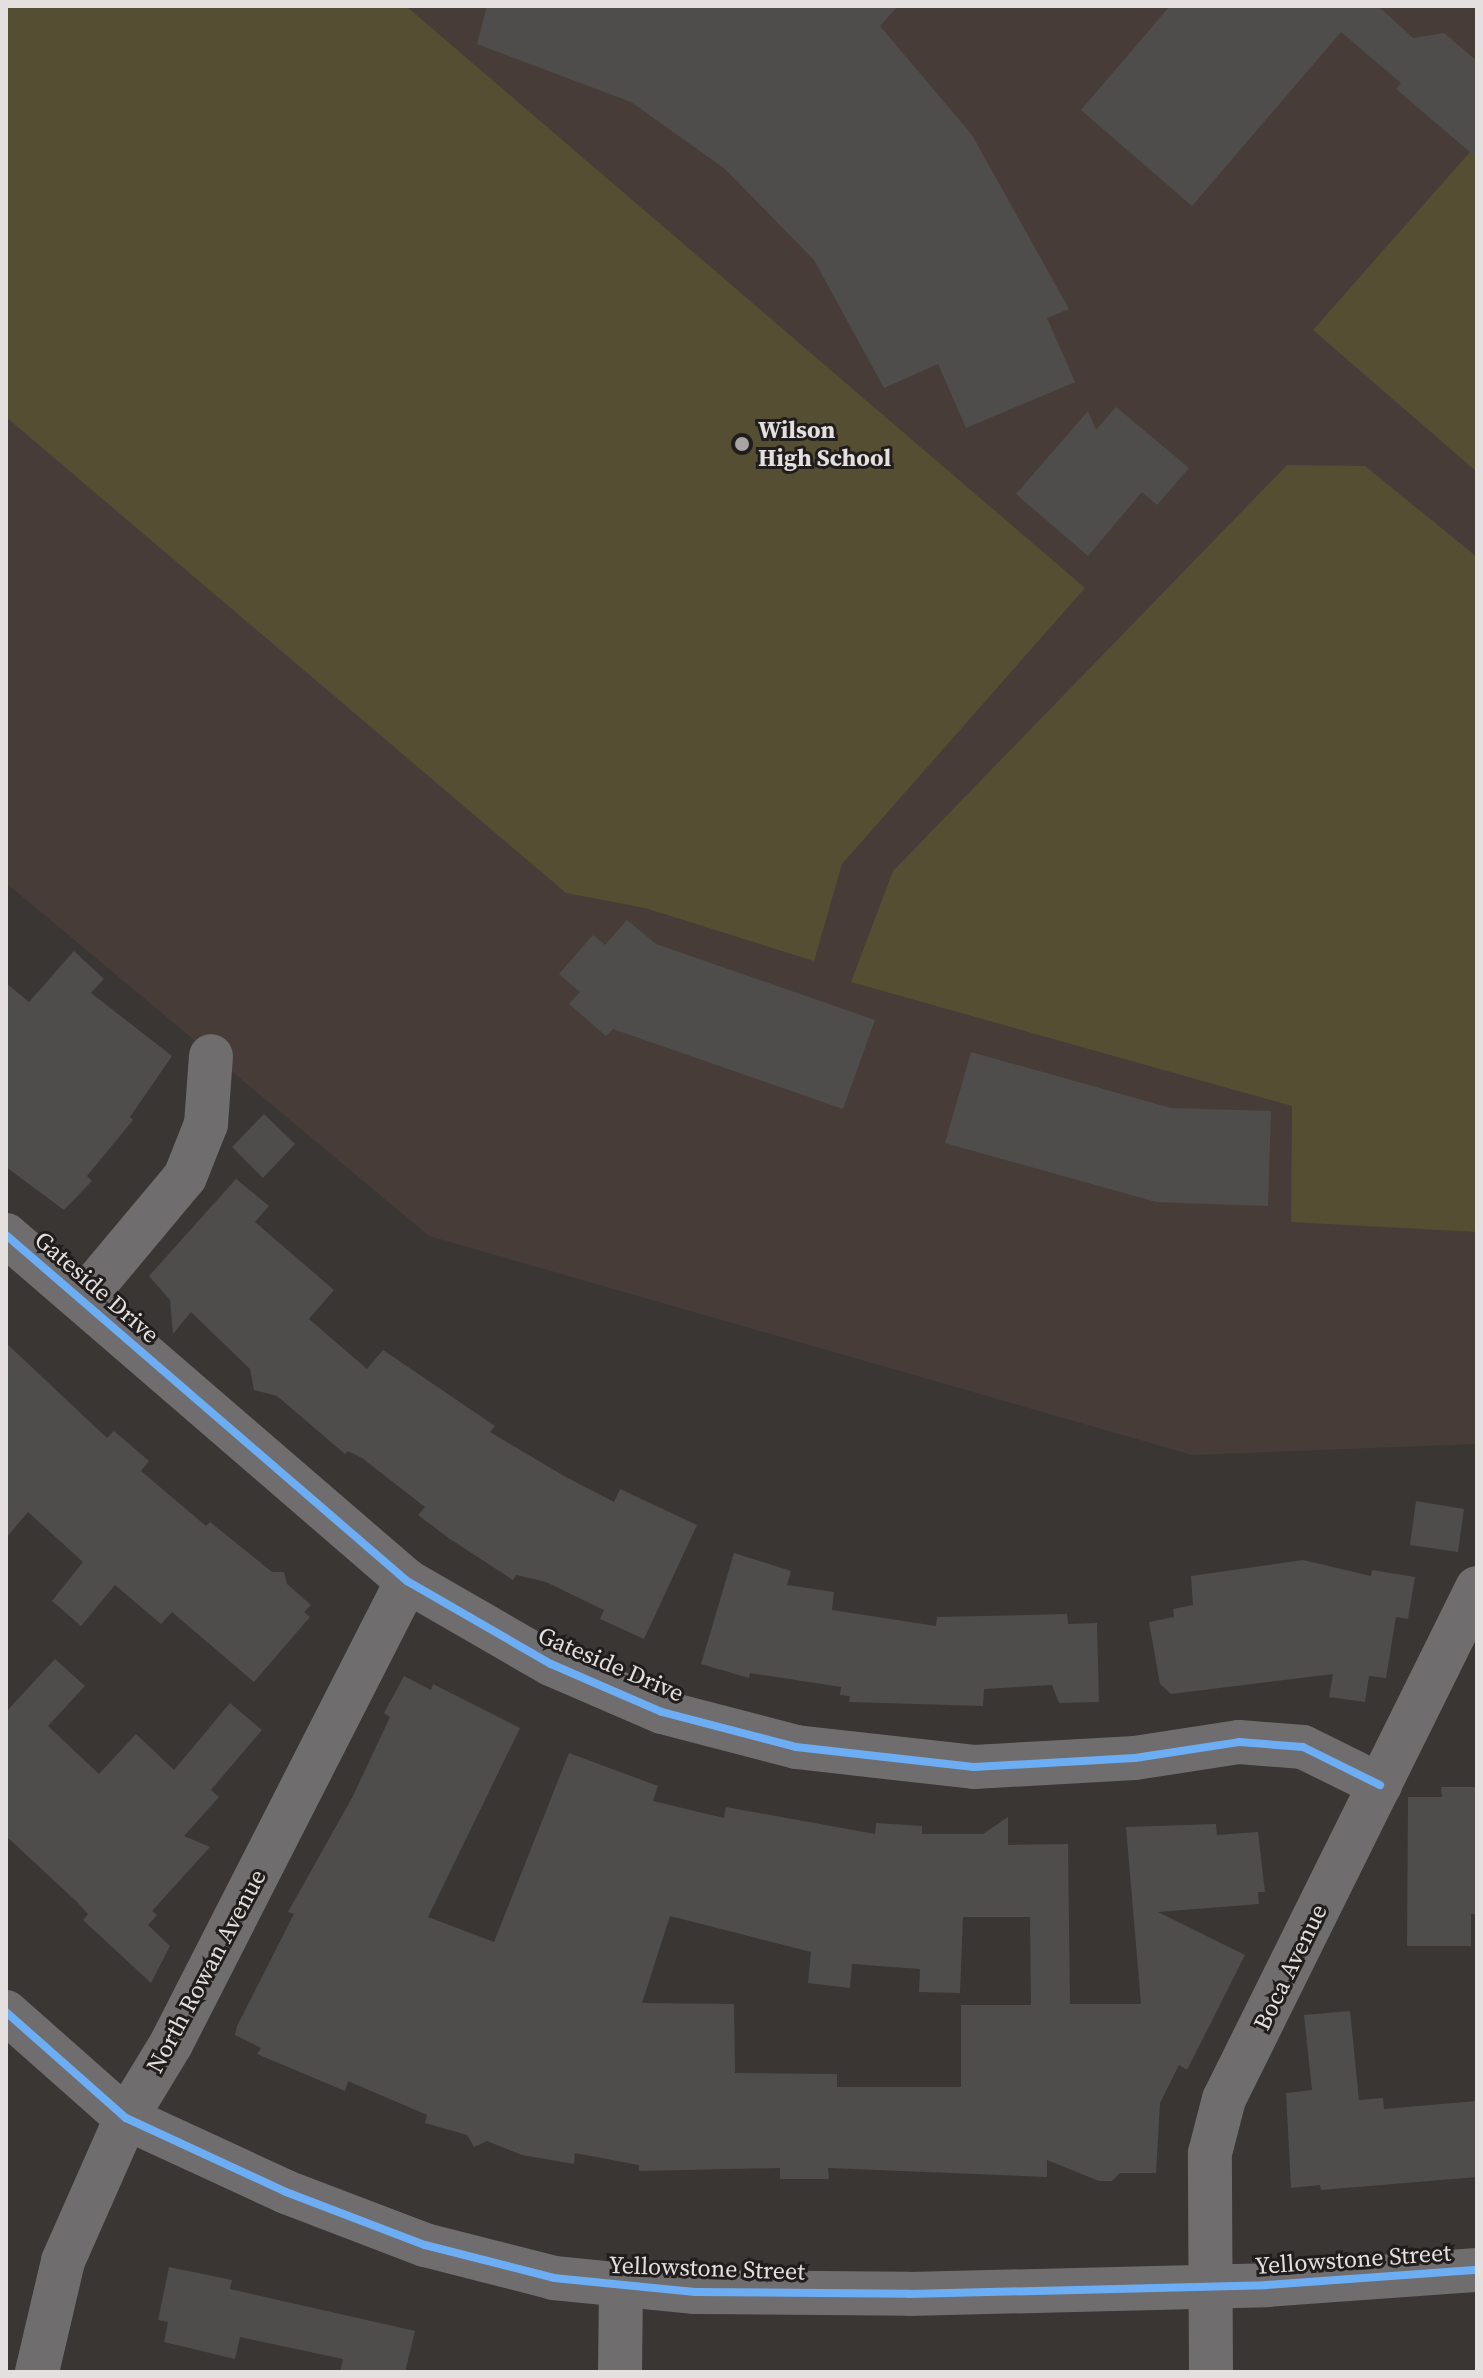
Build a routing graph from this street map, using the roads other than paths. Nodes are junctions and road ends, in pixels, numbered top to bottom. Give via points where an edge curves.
1 (211, 1056) dead end
2 (6, 1235) edge
3 (82, 1300) junction
4 (407, 1581) junction
5 (1477, 1588) edge
6 (1380, 1785) junction
7 (6, 2012) edge
8 (126, 2118) junction
9 (1477, 2270) edge
10 (621, 2287) junction
11 (1210, 2287) junction
12 (37, 2372) edge
13 (620, 2372) edge
14 (1211, 2372) edge

1 - 3 street via 206,1124 185,1177
2 - 3 street, Gateside Drive
3 - 4 street, Gateside Drive
4 - 6 street, Gateside Drive via 551,1664 662,1712 796,1747 974,1767 1135,1758 1239,1742 1303,1747
4 - 8 street, North Rowan Avenue via 171,2044
5 - 6 street, Boca Avenue
6 - 11 street, Boca Avenue via 1224,2099 1210,2153
7 - 8 street, Yellowstone Street
8 - 10 street, Yellowstone Street via 286,2192 425,2245 554,2278
8 - 12 street, North Rowan Avenue via 63,2261
9 - 11 street, Yellowstone Street
10 - 11 street, Yellowstone Street via 909,2294
10 - 13 street
11 - 14 street, Boca Avenue

